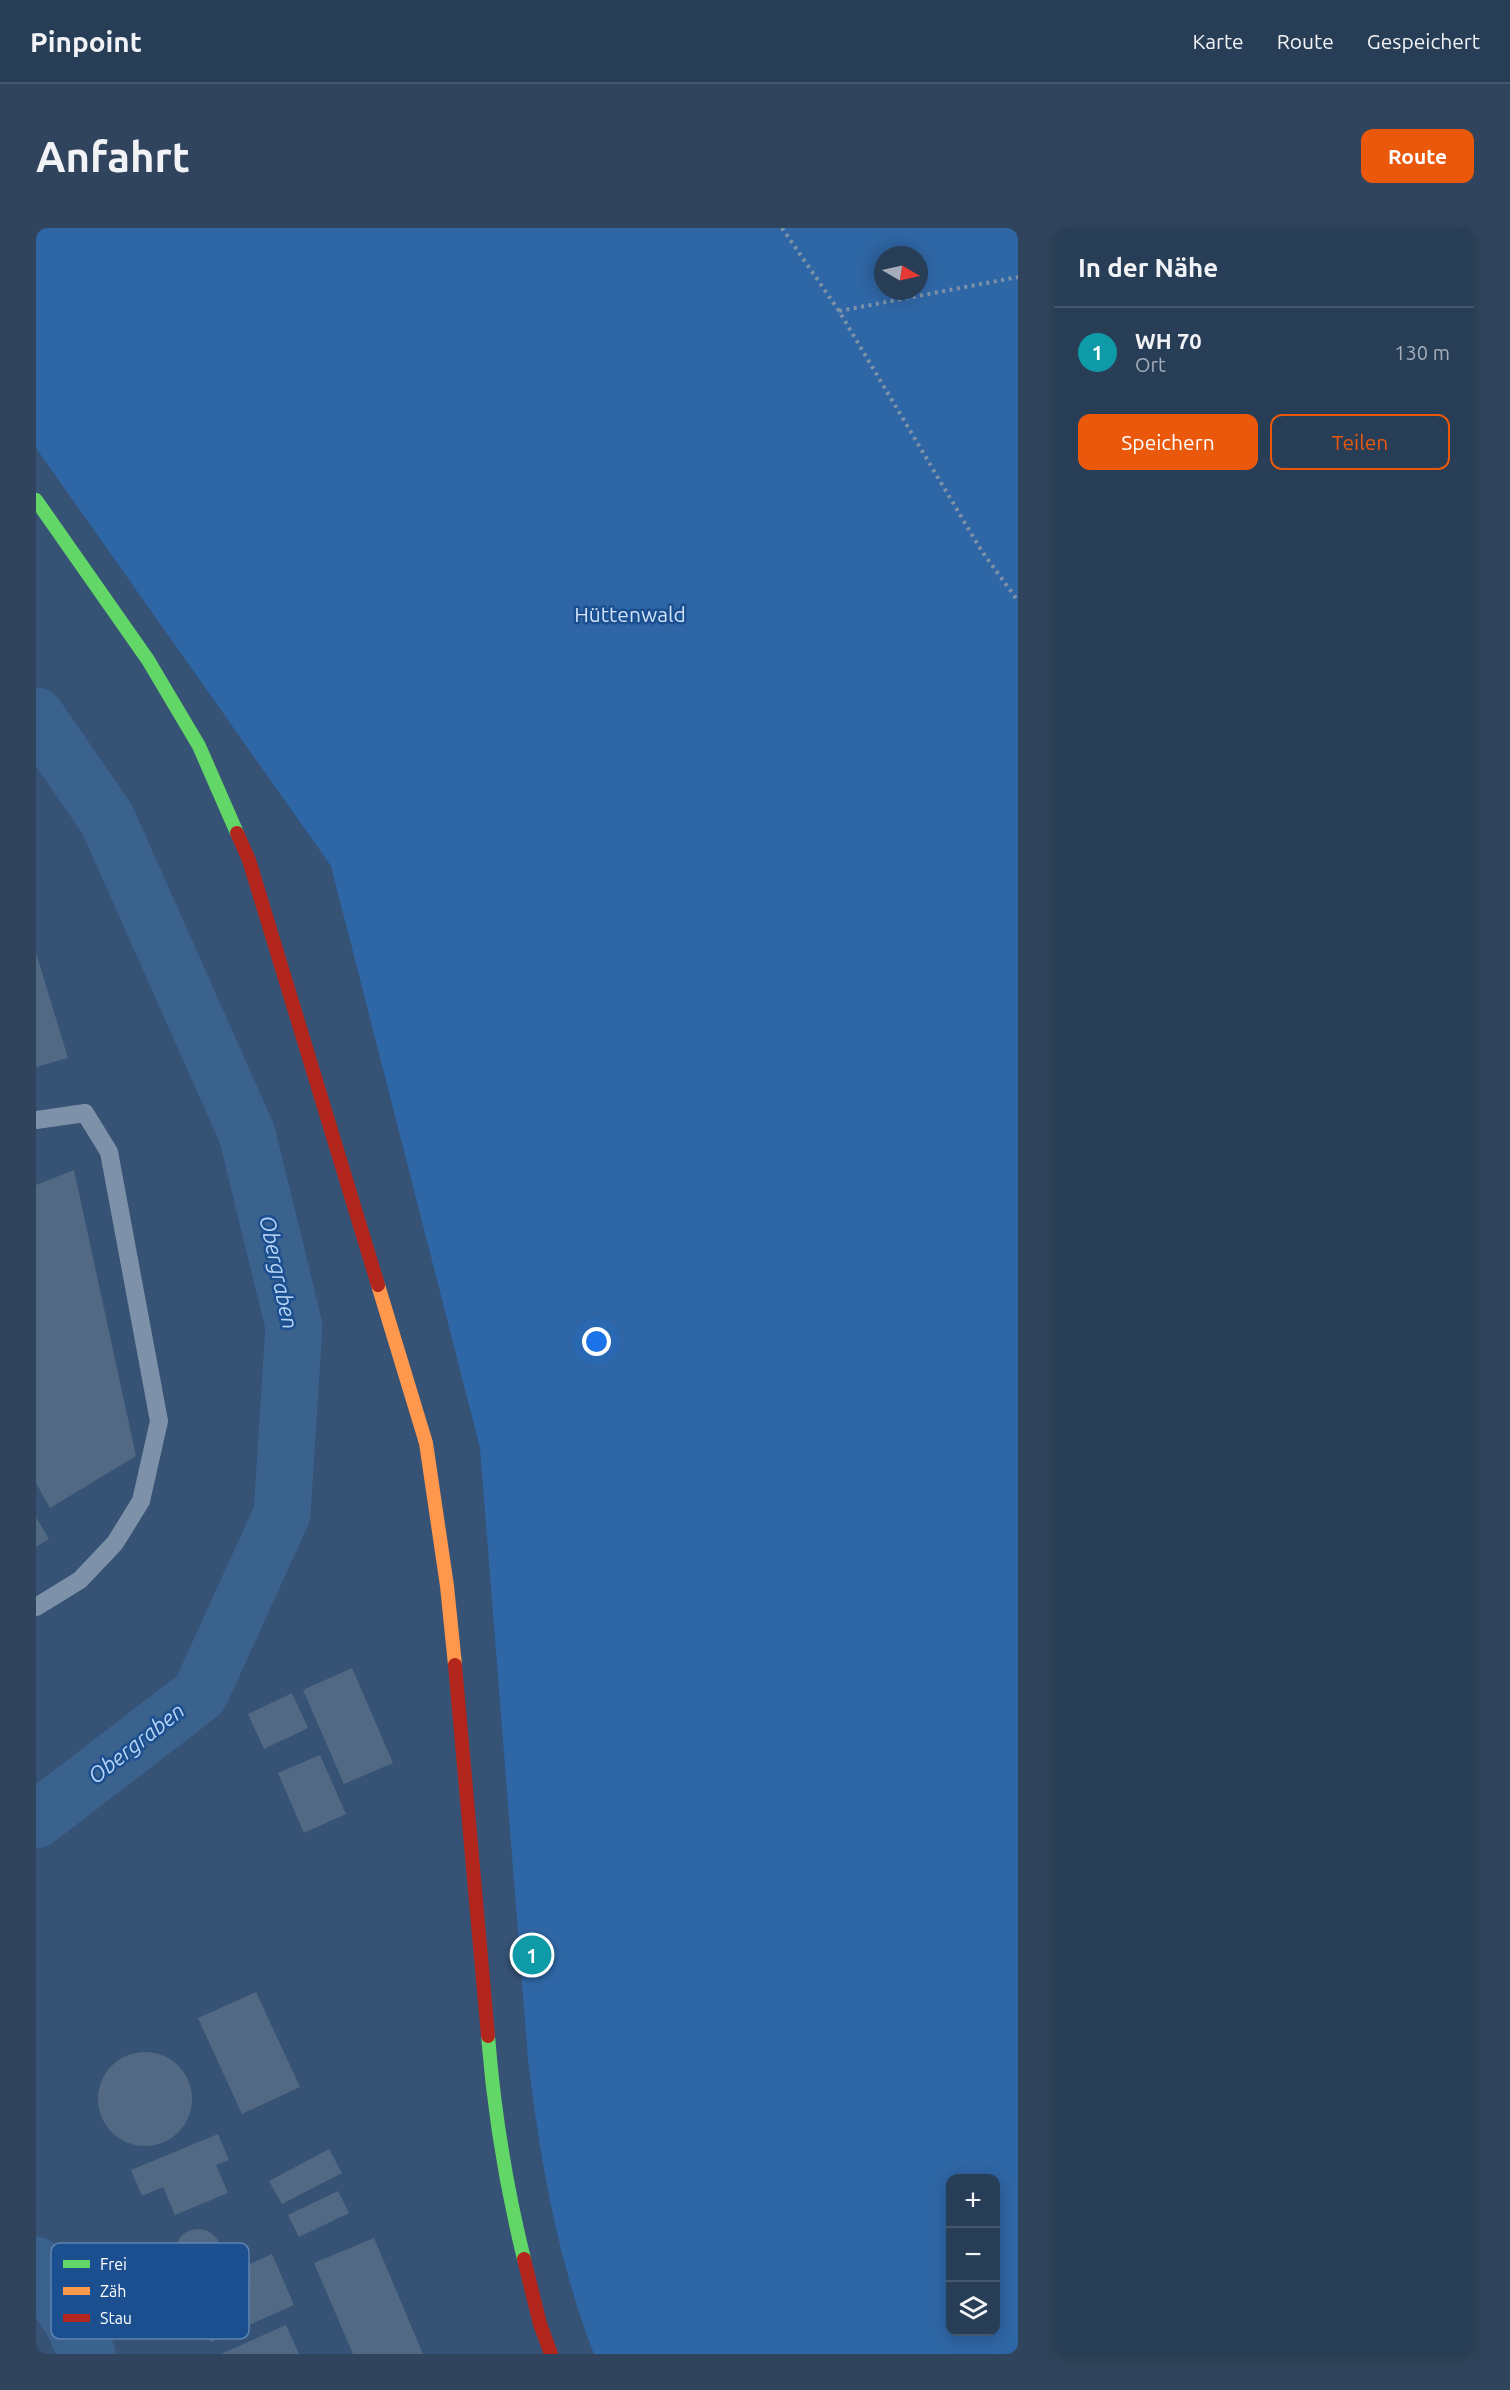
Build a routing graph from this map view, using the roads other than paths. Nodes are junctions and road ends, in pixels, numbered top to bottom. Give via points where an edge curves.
1 (36, 500) edge
2 (36, 1120) edge
3 (36, 1607) edge
4 (551, 2354) edge

1 - 4 main road via 148,660 199,746 249,861 426,1443 447,1586 464,1752 493,2102 511,2206
2 - 3 lane via 85,1113 109,1152 159,1421 141,1501 115,1543 80,1580

